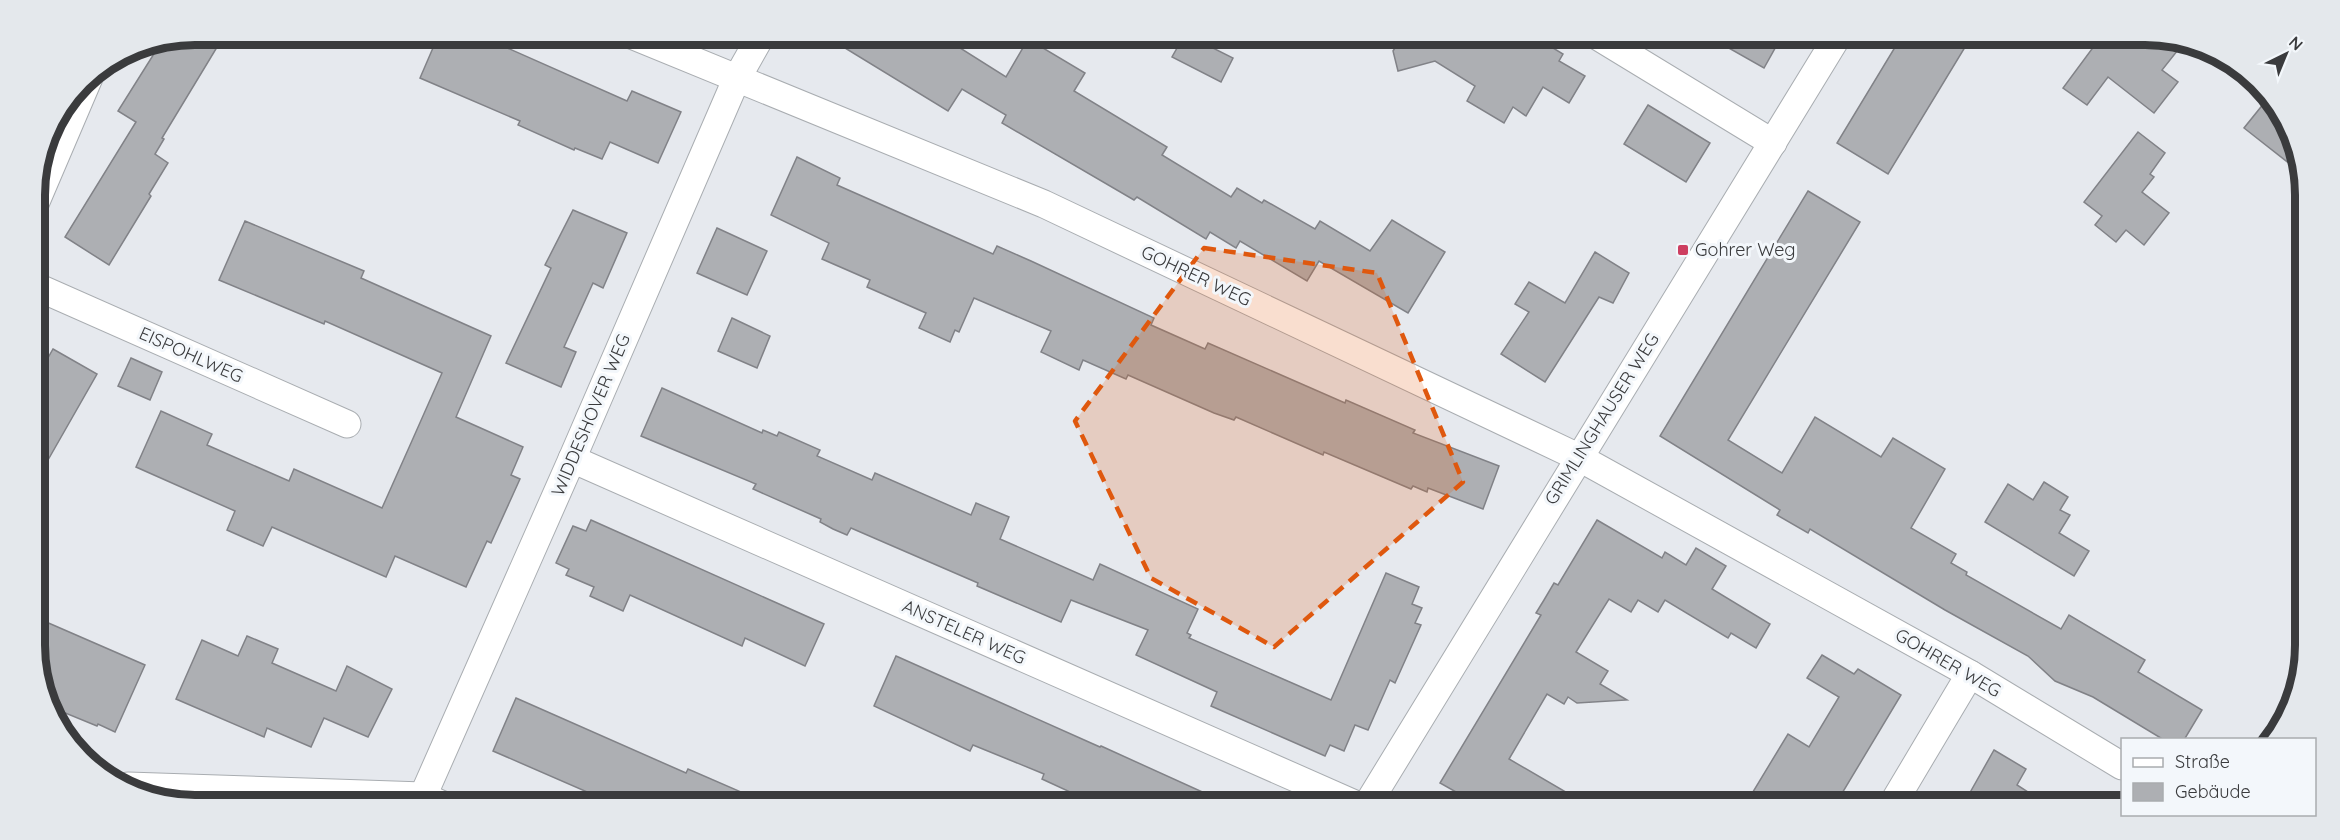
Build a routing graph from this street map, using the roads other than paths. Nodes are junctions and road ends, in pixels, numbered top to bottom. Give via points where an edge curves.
1 (655, 45) edge
2 (756, 45) edge
3 (1612, 45) edge
4 (1832, 45) edge
5 (736, 80) junction
6 (79, 100) edge
7 (1773, 143) junction
8 (46, 178) edge
9 (45, 290) edge
10 (347, 424) dead end
11 (1578, 457) junction
12 (572, 459) junction
13 (1970, 674) junction
14 (2121, 765) edge
15 (147, 787) edge
16 (311, 795) edge
17 (435, 795) edge
18 (1334, 795) edge
19 (1373, 795) edge
20 (1898, 795) edge

1 - 5 street, GOHRER WEG
2 - 5 street, WIDDESHOVER WEG
3 - 7 street
4 - 7 street, GRIMLINGHAUSER WEG
5 - 11 street, GOHRER WEG via 1044,204
5 - 12 street, WIDDESHOVER WEG
6 - 8 street
7 - 11 street, GRIMLINGHAUSER WEG
9 - 10 street, EISPOHLWEG
11 - 13 street, GOHRER WEG
11 - 19 street, GRIMLINGHAUSER WEG
12 - 17 street, WIDDESHOVER WEG
12 - 18 street, ANSTELER WEG
13 - 14 street, GOHRER WEG
13 - 20 street
15 - 16 street

